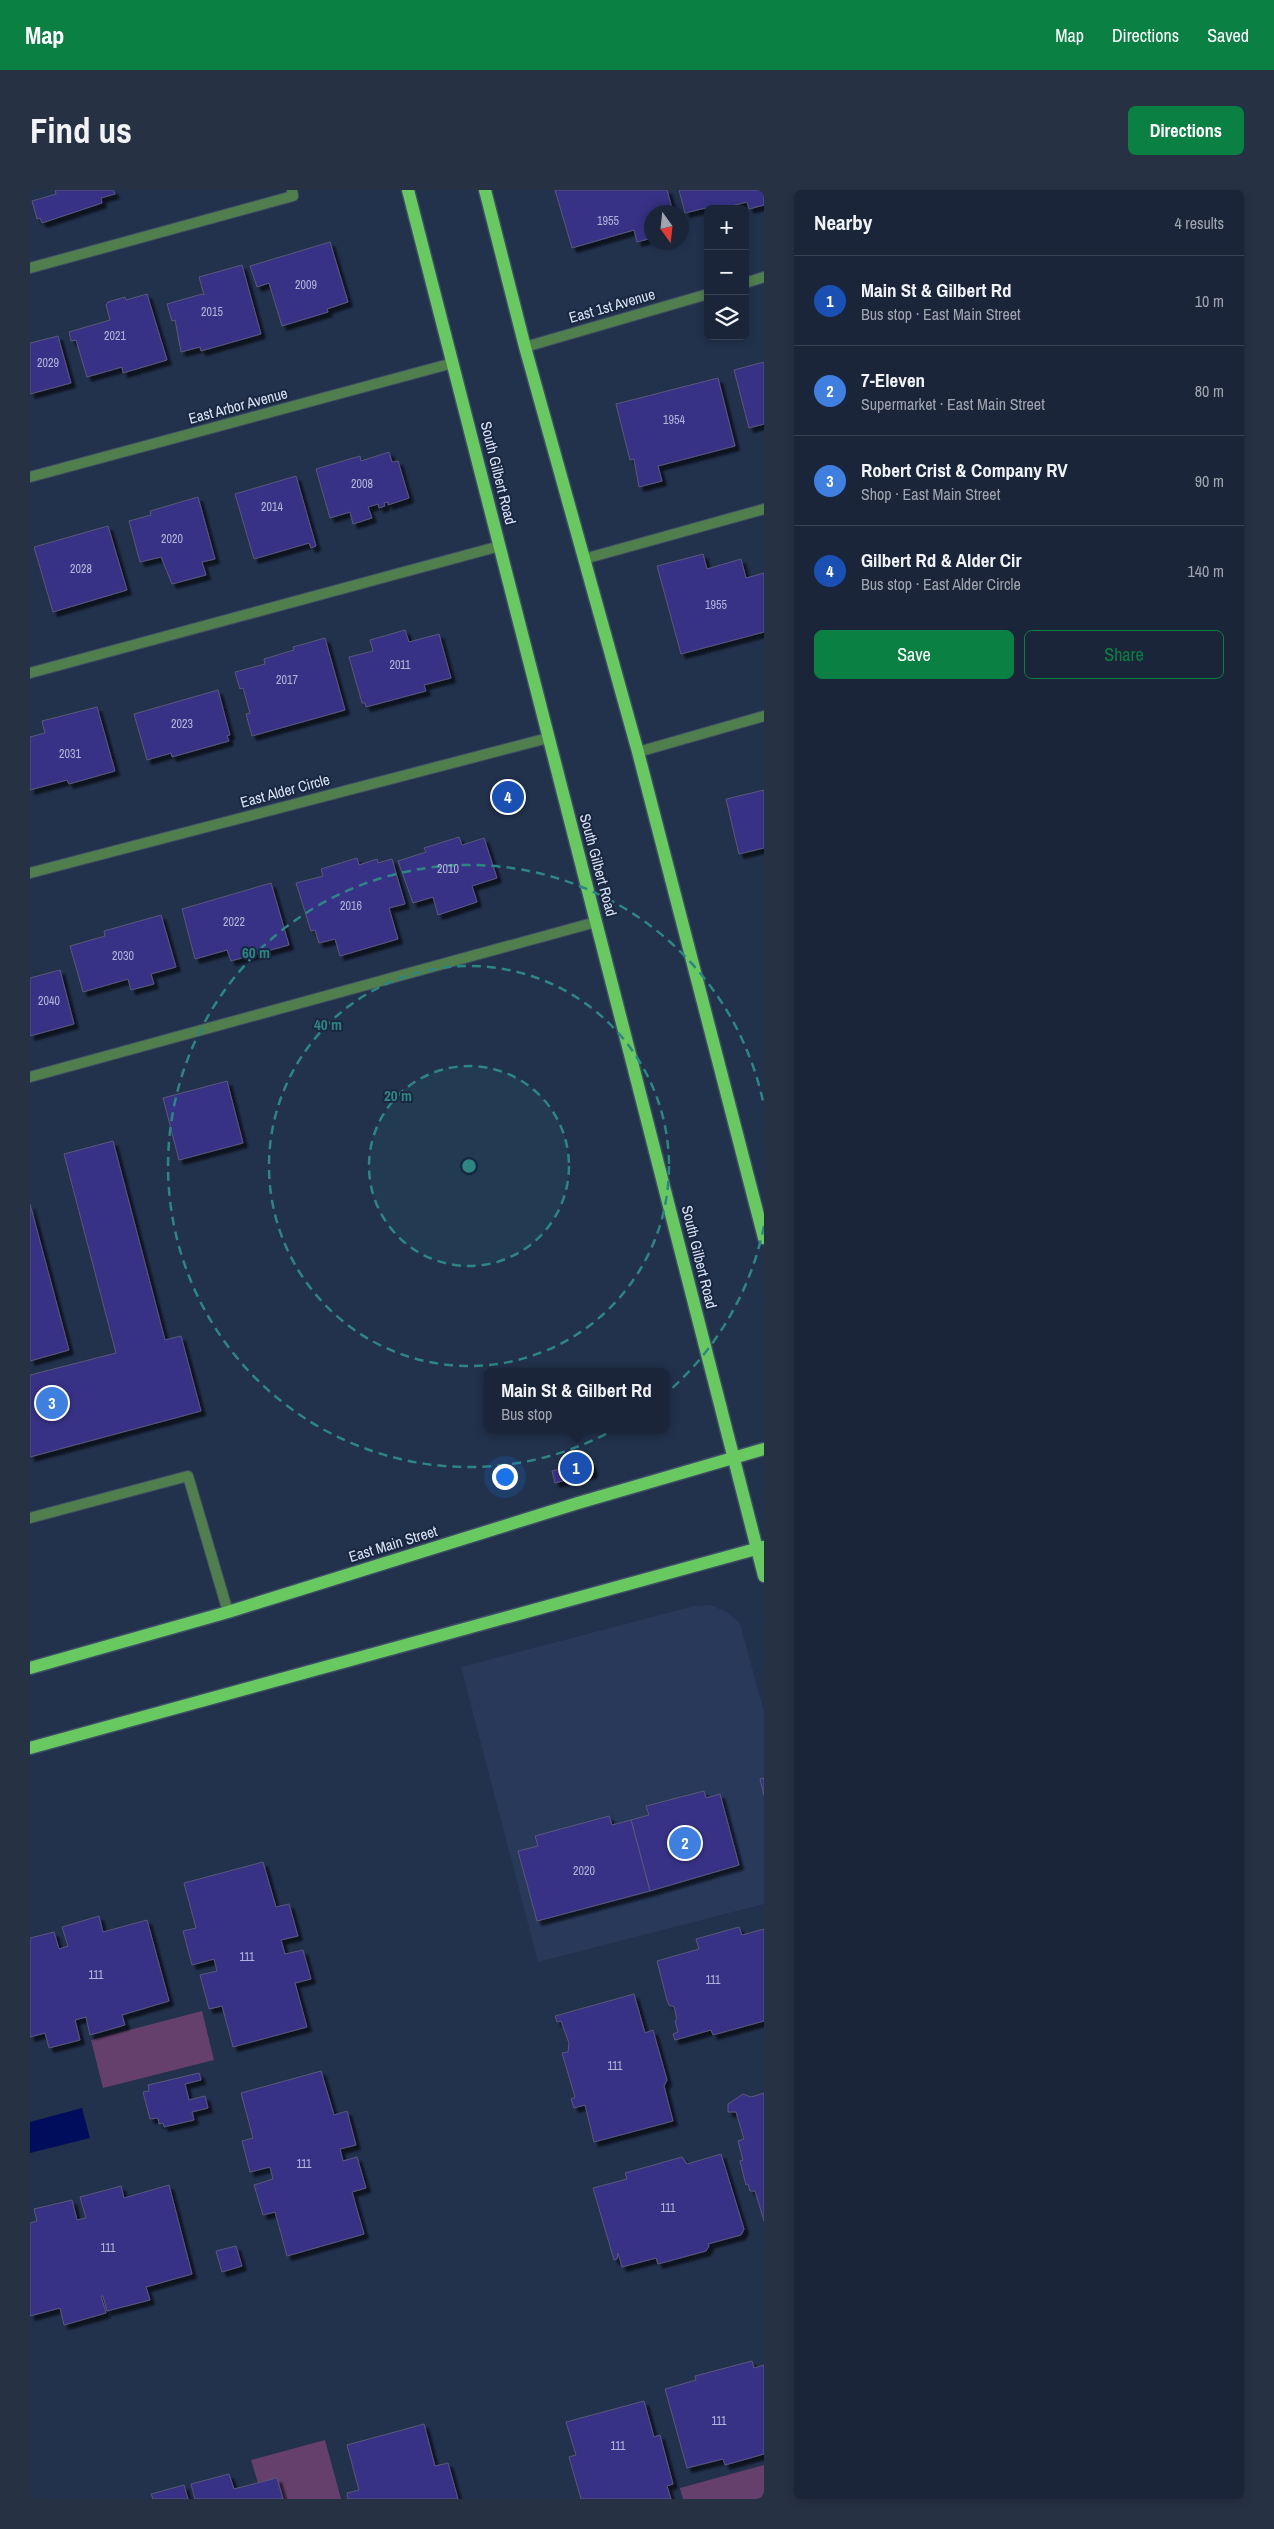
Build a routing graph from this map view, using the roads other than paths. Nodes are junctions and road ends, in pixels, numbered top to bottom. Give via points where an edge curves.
1 (292, 190) edge
2 (408, 190) edge
3 (485, 190) edge
4 (30, 268) edge
5 (764, 277) edge
6 (749, 282) edge
7 (705, 295) edge
8 (525, 347) junction
9 (453, 363) junction
10 (30, 477) edge
11 (764, 509) edge
12 (500, 546) junction
13 (584, 560) junction
14 (30, 674) edge
15 (764, 716) edge
16 (548, 738) junction
17 (638, 752) junction
18 (30, 873) edge
19 (596, 922) junction
20 (30, 1077) edge
21 (764, 1238) edge
22 (764, 1448) edge
23 (732, 1458) junction
24 (30, 1518) edge
25 (760, 1547) edge
26 (764, 1576) edge
27 (228, 1612) junction
28 (30, 1668) edge
29 (30, 1748) edge

1 - 4 street via 293,196
2 - 9 main road, South Gilbert Road
3 - 8 main road
5 - 6 street
7 - 8 street, East 1st Avenue
8 - 13 main road
9 - 10 street, East Arbor Avenue
9 - 12 main road, South Gilbert Road
11 - 13 street
12 - 14 street
12 - 16 main road, South Gilbert Road
13 - 17 main road
15 - 17 street
16 - 18 street, East Alder Circle
16 - 19 main road, South Gilbert Road
17 - 21 main road
19 - 20 street
19 - 23 main road, South Gilbert Road
22 - 23 main road, East Main Street
23 - 25 main road, South Gilbert Road
23 - 27 main road, East Main Street
24 - 27 street via 188,1476
25 - 26 main road, South Gilbert Road
25 - 29 main road
27 - 28 main road, East Main Street

